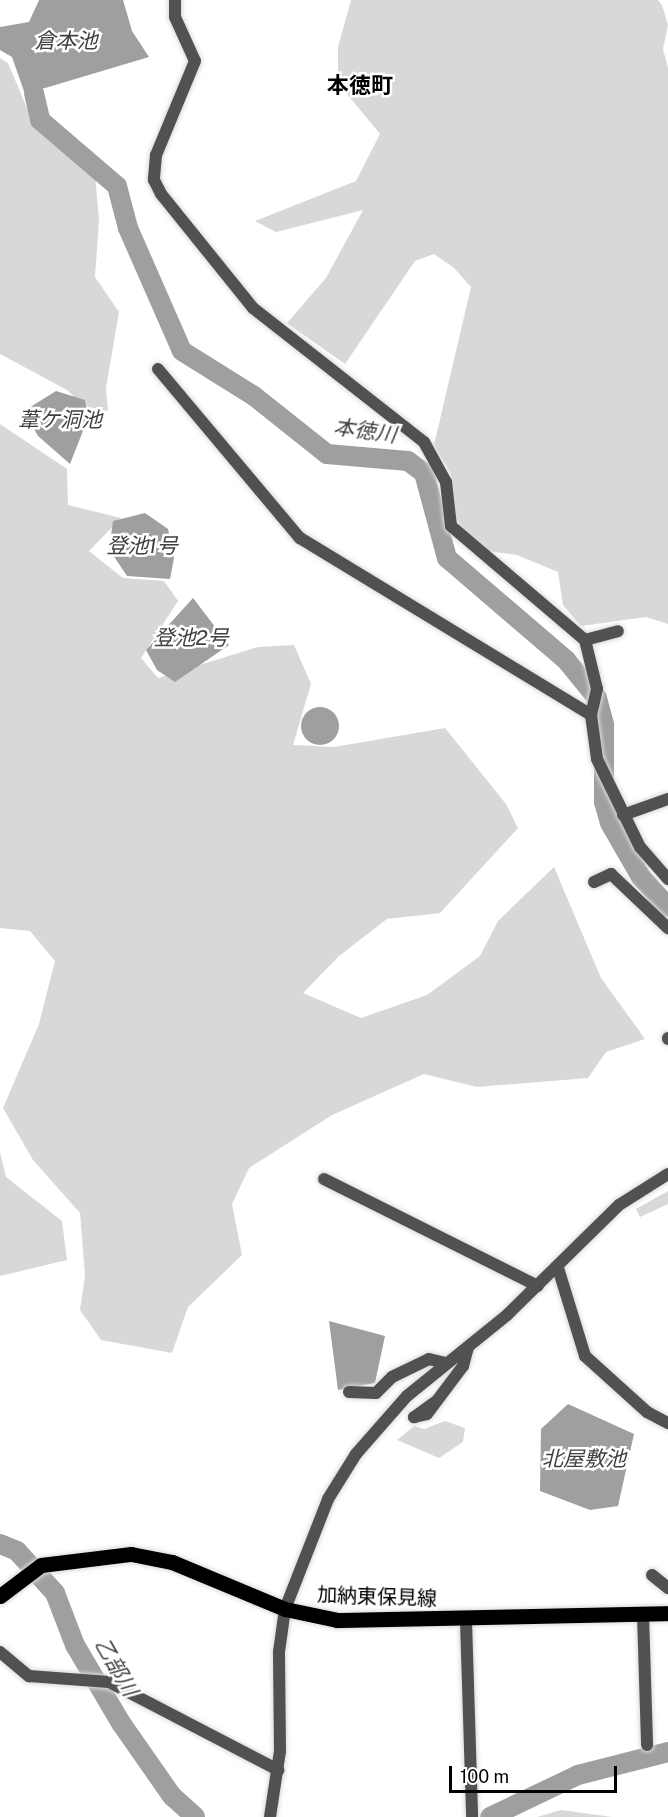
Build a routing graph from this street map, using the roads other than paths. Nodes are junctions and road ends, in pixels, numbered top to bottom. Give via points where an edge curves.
1 (175, 0) edge
2 (158, 369) dead end
3 (618, 631) dead end
4 (585, 640) junction
5 (592, 710) junction
6 (668, 799) edge
7 (622, 812) junction
8 (668, 879) edge
9 (594, 882) dead end
10 (668, 928) edge
11 (668, 1174) edge
12 (324, 1179) dead end
13 (558, 1268) junction
14 (538, 1286) junction
15 (468, 1347) junction
16 (445, 1363) junction
17 (349, 1392) dead end
18 (435, 1402) dead end
19 (668, 1423) edge
20 (652, 1575) dead end
21 (668, 1588) edge
22 (0, 1596) edge
23 (285, 1609) junction
24 (668, 1613) edge
25 (643, 1615) junction
26 (466, 1621) junction
27 (0, 1652) edge
28 (647, 1745) dead end
29 (278, 1770) junction
30 (270, 1817) edge
31 (472, 1817) edge

1 - 4 street via 175,17 195,61 156,155 154,180 161,194 253,308 424,442 446,482 451,526
2 - 5 street via 300,538
3 - 4 street
4 - 5 street via 597,689
5 - 7 street via 597,759
6 - 7 street
7 - 8 street via 639,847
9 - 10 street via 611,874
11 - 13 street via 619,1205
12 - 14 street
13 - 14 street
13 - 19 street via 585,1356 646,1413
14 - 15 street
15 - 16 street
15 - 18 street via 463,1366
16 - 17 street via 429,1359 392,1377 376,1393
16 - 23 street via 385,1417 356,1454 328,1499
20 - 21 street
22 - 23 main road, 加納東保見線 via 41,1565 101,1555 157,1557
23 - 26 main road, 加納東保見線 via 337,1620
23 - 29 street via 279,1652
24 - 25 main road, 加納東保見線
25 - 26 main road, 加納東保見線
25 - 28 street
26 - 31 street
27 - 29 street via 29,1676 109,1682
29 - 30 street

